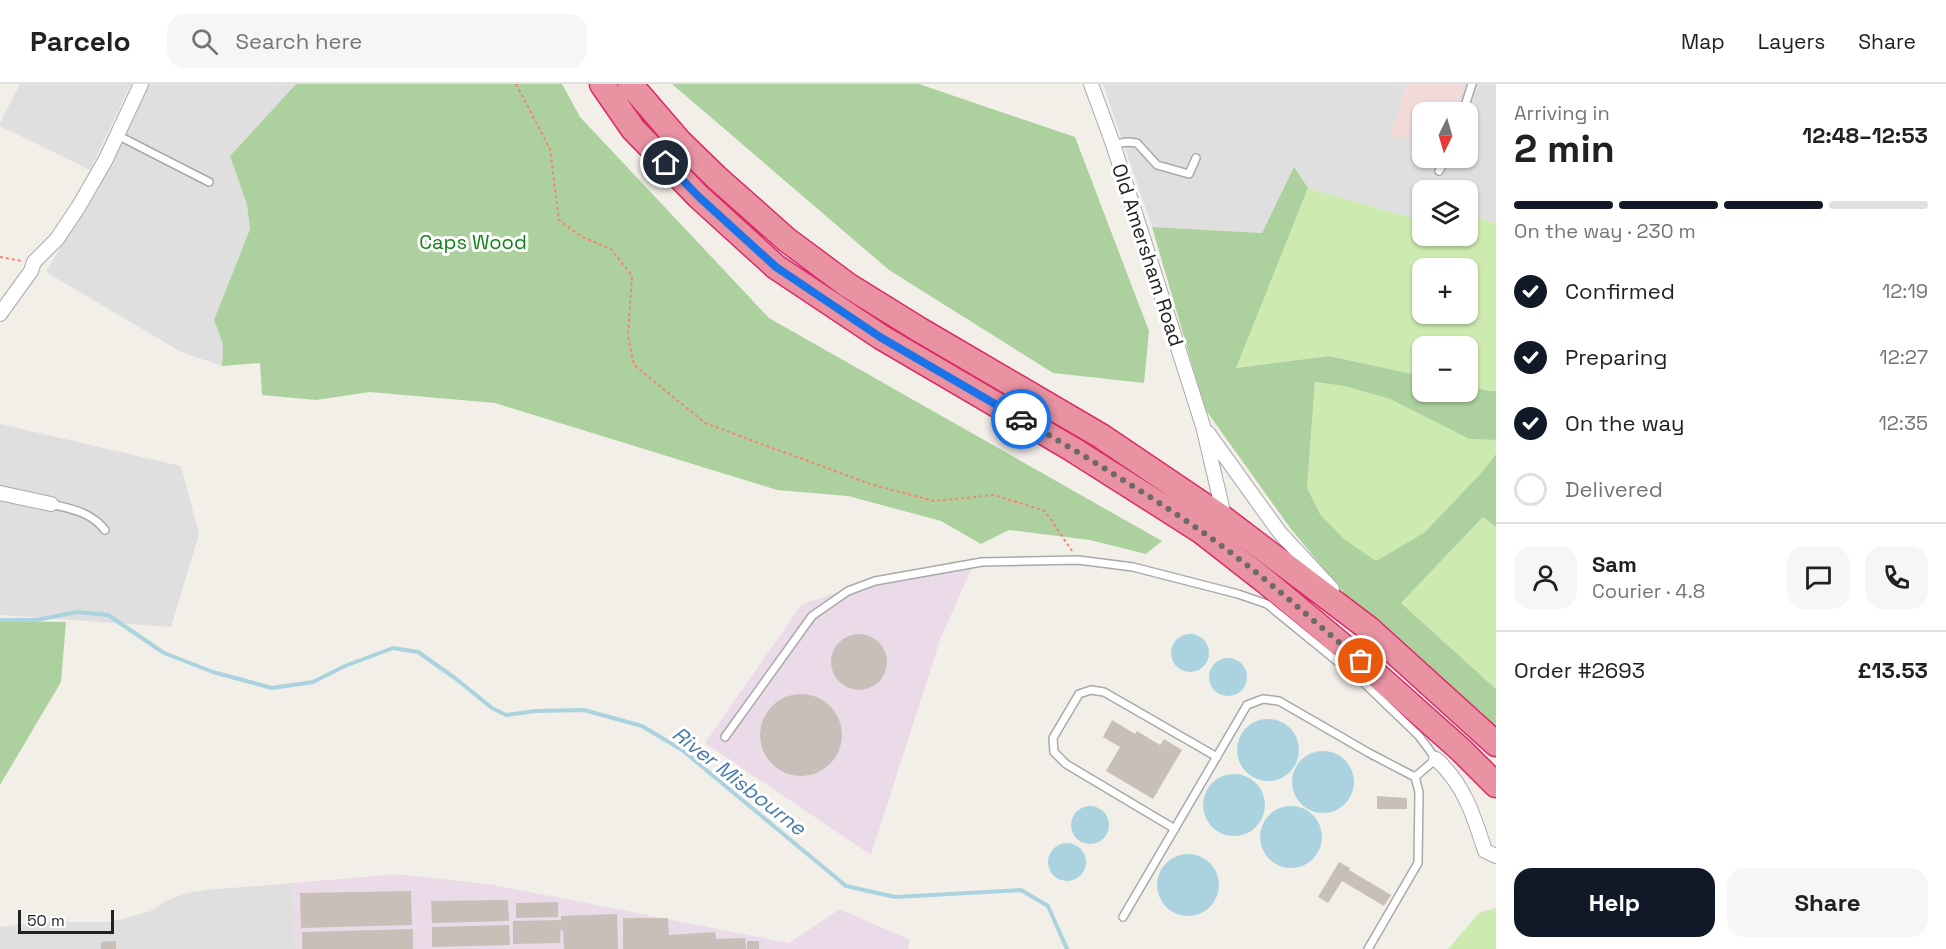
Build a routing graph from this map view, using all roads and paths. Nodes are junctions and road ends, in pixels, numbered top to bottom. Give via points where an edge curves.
1 (141, 84) edge
2 (516, 84) edge
3 (602, 84) edge
4 (630, 84) edge
5 (1091, 84) edge
6 (1472, 84) edge
7 (1466, 102) edge
8 (117, 135) junction
9 (1113, 144) junction
10 (1196, 158) dead end
11 (1441, 168) edge
12 (1439, 171) dead end
13 (209, 182) dead end
14 (0, 258) edge
15 (34, 262) junction
16 (0, 314) edge
17 (1203, 426) junction
18 (0, 493) edge
19 (51, 504) joint
20 (1224, 519) junction
21 (105, 530) dead end
22 (1078, 560) junction
23 (1265, 581) junction
24 (1368, 628) junction
25 (725, 737) dead end
26 (1496, 744) edge
27 (1217, 757) junction
28 (1436, 759) junction
29 (1415, 777) junction
30 (1496, 785) edge
31 (1175, 828) junction
32 (1496, 856) edge
33 (1123, 917) dead end
34 (1368, 949) edge

1 - 8 street
2 - 22 path via 550,149 559,220 582,237 611,249 632,276 628,336 634,365 705,423 870,484 934,501 993,495 1045,511
3 - 23 highway via 633,129 699,197 776,267 880,337 1072,449 1201,531
4 - 20 highway via 716,177 787,240 840,280 1101,436
5 - 9 street, Old Amersham Road
6 - 7 lane
8 - 13 lane
8 - 15 street via 79,206 57,239
9 - 10 lane via 1137,142 1157,165 1189,174
9 - 17 street, Old Amersham Road
11 - 12 lane
14 - 15 path
15 - 16 street via 32,271
17 - 20 street, Old Amersham Road
17 - 24 street, Old Amersham Road via 1280,533
18 - 19 street
19 - 21 lane via 85,513 98,520
20 - 23 street, Old Amersham Road via 1238,549
20 - 24 highway
22 - 25 lane via 982,562 875,581 848,591 812,616
22 - 28 lane via 1133,567 1267,604 1365,684 1419,736
23 - 30 highway via 1361,661
24 - 26 highway
27 - 29 lane via 1247,705 1263,699 1280,701
27 - 31 lane
27 - 31 lane via 1104,692 1091,690 1079,694 1053,738 1054,752 1066,764
28 - 29 lane
28 - 32 street via 1459,785 1474,814 1485,851
29 - 34 lane via 1419,792 1418,863
31 - 33 lane

